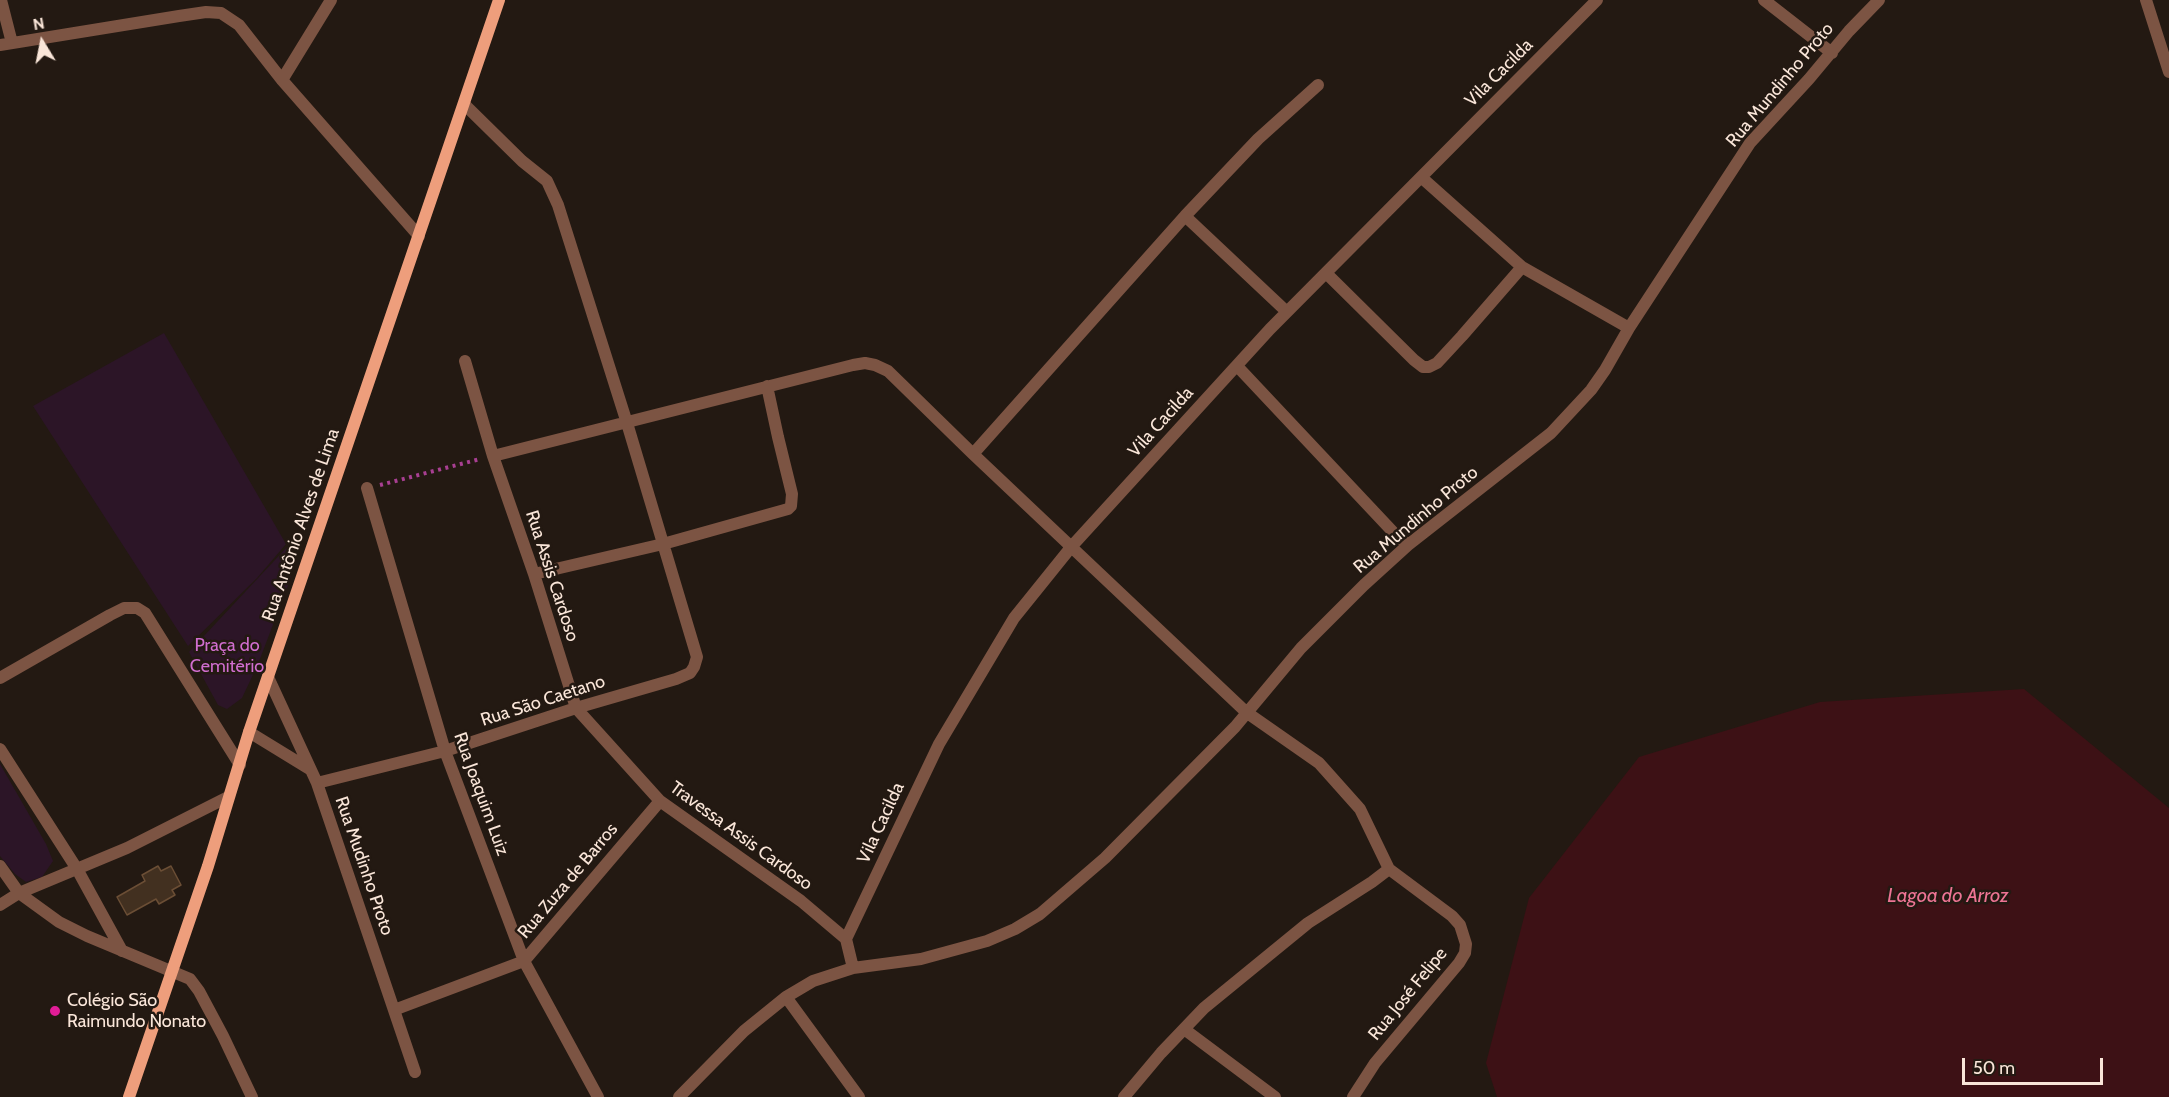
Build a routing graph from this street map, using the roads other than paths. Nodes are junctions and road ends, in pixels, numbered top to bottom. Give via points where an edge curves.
1 (1, 0) edge
2 (331, 0) edge
3 (499, 0) edge
4 (1597, 0) edge
5 (1764, 0) edge
6 (1879, 0) edge
7 (2146, 0) edge
8 (6, 44) edge
9 (1832, 53) junction
10 (2169, 72) edge
11 (282, 80) junction
12 (1318, 85) dead end
13 (464, 104) junction
14 (1421, 177) junction
15 (1185, 216) junction
16 (419, 236) junction
17 (1522, 267) junction
18 (1326, 273) junction
19 (1287, 312) junction
20 (1629, 328) junction
21 (465, 361) dead end
22 (1237, 366) junction
23 (767, 386) junction
24 (627, 423) junction
25 (973, 454) junction
26 (493, 456) junction
27 (367, 488) road end
28 (663, 544) junction
29 (1408, 545) junction
30 (1072, 546) junction
31 (534, 574) junction
32 (268, 677) junction
33 (0, 678) edge
34 (576, 708) junction
35 (1251, 715) junction
36 (249, 732) junction
37 (0, 749) edge
38 (445, 751) junction
39 (240, 765) junction
40 (315, 777) junction
41 (228, 797) junction
42 (660, 801) junction
43 (0, 866) edge
44 (1389, 868) junction
45 (77, 869) junction
46 (19, 893) junction
47 (0, 905) edge
48 (846, 939) junction
49 (122, 951) junction
50 (524, 962) junction
51 (853, 969) junction
52 (173, 972) junction
53 (786, 997) junction
54 (394, 1010) junction
55 (1184, 1029) junction
56 (415, 1072) dead end
57 (129, 1097) edge
58 (252, 1097) edge
59 (598, 1097) edge
60 (679, 1097) edge
61 (859, 1097) edge
62 (1124, 1097) edge
63 (1275, 1097) edge
64 (1353, 1097) edge

1 - 8 street
2 - 11 street
3 - 13 main road, Rua Antônio Alves de Lima
4 - 14 street, Vila Cacilda
5 - 9 street
6 - 9 street, Rua Mundinho Proto
7 - 10 street
8 - 11 street via 220,13 239,24
9 - 20 street, Rua Mundinho Proto via 1750,143
11 - 16 street
12 - 15 street via 1258,139
13 - 16 main road, Rua Antônio Alves de Lima
13 - 24 street via 547,181
14 - 17 street
14 - 18 street, Vila Cacilda
15 - 19 street
15 - 25 street
16 - 32 main road, Rua Antônio Alves de Lima
17 - 18 street via 1437,363 1429,367 1414,360
17 - 20 street
18 - 19 street, Vila Cacilda
19 - 22 street, Vila Cacilda
20 - 29 street, Rua Mundinho Proto via 1591,390 1551,433
21 - 26 street, Rua Assis Cardoso
22 - 29 street
22 - 30 street, Vila Cacilda
23 - 24 street
23 - 25 street via 853,365 875,365 888,371
23 - 28 street via 792,494 791,506 773,515
24 - 26 street
24 - 28 street
25 - 30 street
26 - 31 street, Rua Assis Cardoso
27 - 38 street, Rua Joaquim Luiz
28 - 31 street
28 - 34 street, Rua São Caetano via 697,657 694,667 676,680
29 - 35 street, Rua Mundinho Proto via 1301,648
30 - 35 street
30 - 48 street, Vila Cacilda via 1014,618 939,744
31 - 34 street, Rua Assis Cardoso
32 - 36 main road, Rua Antônio Alves de Lima
32 - 40 street, Rua Mudinho Proto
33 - 39 street via 110,615 132,607 145,613
34 - 38 street, Rua São Caetano
34 - 42 street, Travessa Assis Cardoso
35 - 44 street via 1319,763 1360,810
35 - 51 street, Rua Mundinho Proto via 1183,778 1128,837 1040,914 987,941 921,959
36 - 39 main road, Rua Antônio Alves de Lima
36 - 40 street
37 - 45 street
38 - 40 street, Rua São Caetano
38 - 50 street, Rua Joaquim Luiz
39 - 41 main road, Rua Antônio Alves de Lima
40 - 54 street, Rua Mudinho Proto
41 - 45 street
41 - 52 main road, Rua Antônio Alves de Lima
42 - 48 street, Travessa Assis Cardoso via 801,901
42 - 50 street, Rua Zuza de Barros
43 - 46 street
44 - 55 street via 1308,923
44 - 64 street, Rua José Felipe via 1452,916 1460,925 1465,953 1375,1063
45 - 46 street
45 - 49 street
46 - 47 street
46 - 49 street via 59,922
48 - 51 street
49 - 52 street
50 - 54 street, Rua Zuza de Barros
50 - 59 street, Rua Joaquim Luiz
51 - 53 street, Rua Mundinho Proto via 813,981
52 - 57 main road, Rua Antônio Alves de Lima
52 - 58 street via 190,979 199,991
53 - 60 street, Rua Mundinho Proto via 744,1031
53 - 61 street
54 - 56 street, Rua Mudinho Proto
55 - 62 street
55 - 63 street

